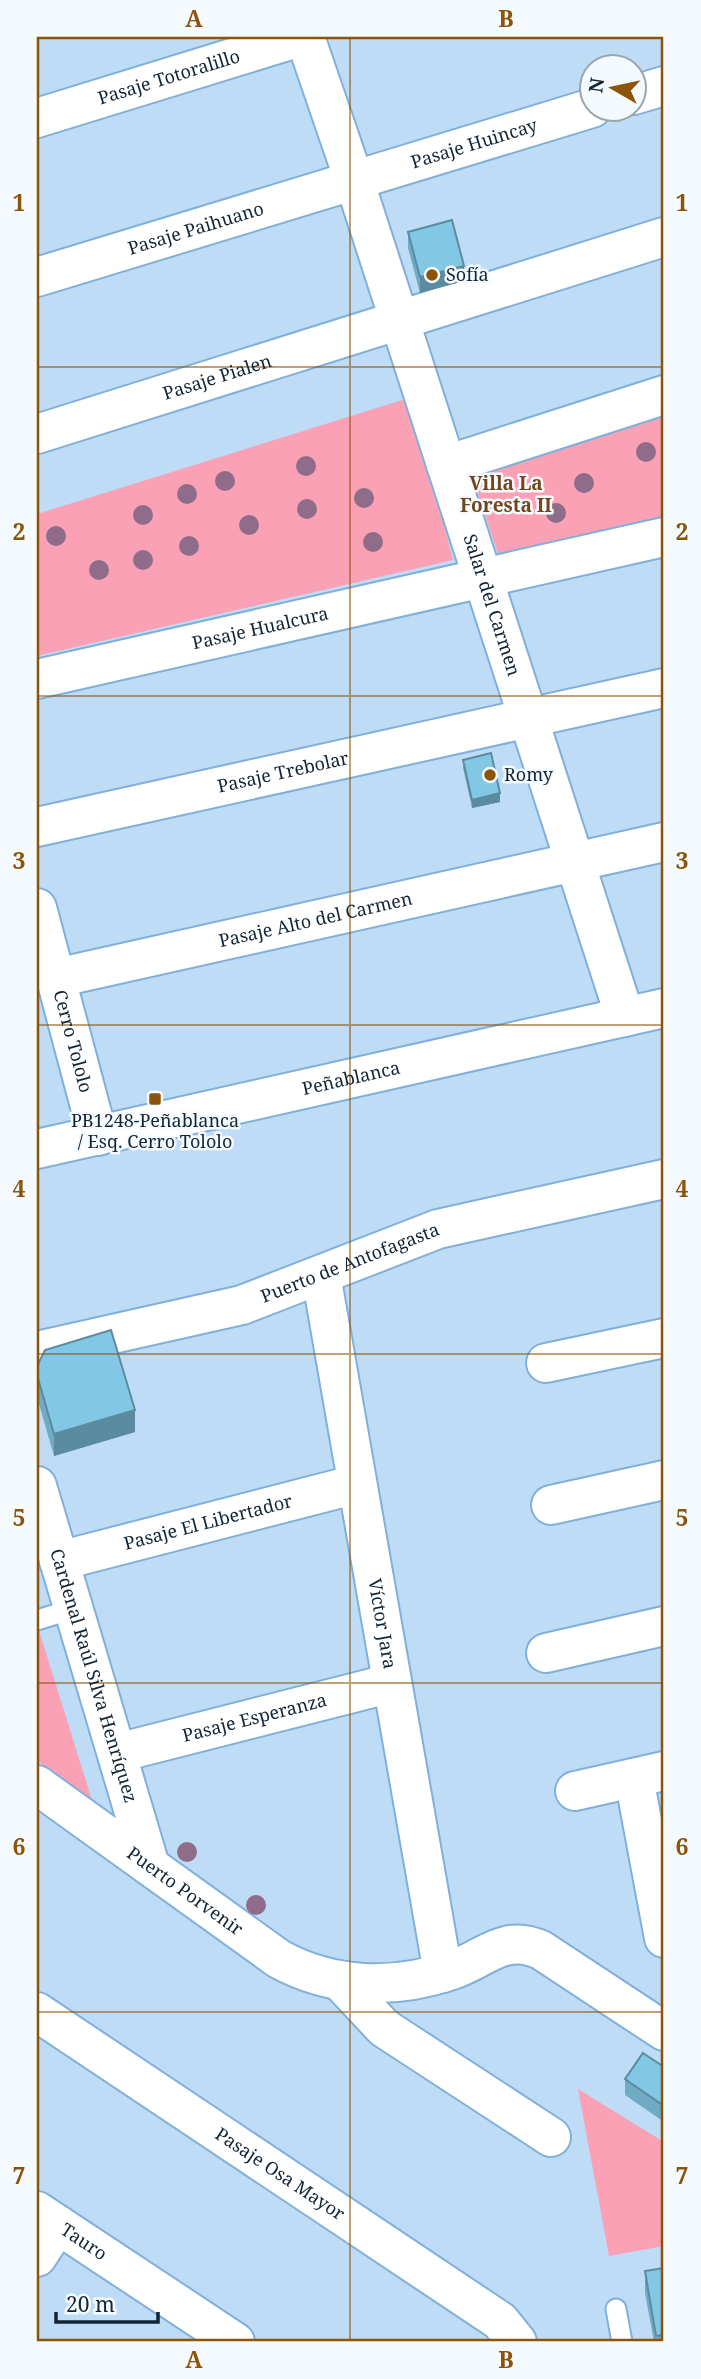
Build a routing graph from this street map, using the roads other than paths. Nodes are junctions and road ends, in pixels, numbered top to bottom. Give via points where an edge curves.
1 (303, 37) edge
2 (578, 113) edge
3 (37, 118) edge
4 (354, 180) junction
5 (664, 237) edge
6 (37, 277) edge
7 (399, 318) junction
8 (664, 395) edge
9 (37, 434) edge
10 (446, 465) junction
11 (664, 537) edge
12 (483, 578) junction
13 (37, 679) edge
14 (664, 688) edge
15 (529, 720) junction
16 (37, 827) edge
17 (664, 842) edge
18 (575, 863) junction
19 (37, 908) edge
20 (56, 978) junction
21 (664, 1008) edge
22 (625, 1017) junction
23 (98, 1136) junction
24 (37, 1149) edge
25 (664, 1180) edge
26 (321, 1275) junction
27 (664, 1338) edge
28 (37, 1351) edge
29 (546, 1363) dead end
30 (664, 1480) edge
31 (358, 1484) junction
32 (37, 1486) edge
33 (551, 1505) dead end
34 (59, 1561) junction
35 (73, 1609) junction
36 (37, 1620) edge
37 (664, 1626) edge
38 (546, 1653) dead end
39 (392, 1683) junction
40 (117, 1754) junction
41 (649, 1774) edge
42 (37, 1785) edge
43 (575, 1791) dead end
44 (150, 1866) junction
45 (664, 1938) edge
46 (443, 1973) junction
47 (341, 1982) junction
48 (37, 2012) edge
49 (664, 2031) edge
50 (551, 2137) dead end
51 (47, 2218) edge
52 (37, 2257) edge
53 (616, 2309) dead end
54 (235, 2342) edge
55 (517, 2342) edge
56 (622, 2342) edge

1 - 3 street, Pasaje Totoralillo
1 - 4 street, Salar del Carmen
2 - 4 street, Pasaje Huincay
4 - 6 street, Pasaje Paihuano
4 - 7 street, Salar del Carmen
5 - 7 street, Pasaje Pialen
7 - 9 street, Pasaje Pialen
7 - 10 street, Salar del Carmen
8 - 10 street
10 - 12 street, Salar del Carmen
11 - 12 street, Pasaje Hualcura
12 - 13 street, Pasaje Hualcura
12 - 15 street, Salar del Carmen
14 - 15 street, Pasaje Trebolar
15 - 16 street, Pasaje Trebolar
15 - 18 street, Salar del Carmen
17 - 18 street, Pasaje Alto del Carmen
18 - 20 street, Pasaje Alto del Carmen
18 - 22 street, Salar del Carmen
19 - 20 street, Cerro Tololo
20 - 23 street, Cerro Tololo
21 - 22 street, Peñablanca
22 - 23 street, Peñablanca
23 - 24 street, Peñablanca
25 - 26 street, Puerto de Antofagasta via 438,1228
26 - 28 street, Puerto de Antofagasta via 242,1305
26 - 31 street, Víctor Jara
27 - 29 street
30 - 33 street
31 - 34 street, Pasaje El Libertador
31 - 39 street, Víctor Jara
32 - 34 street, Cardenal Raúl Silva Henríquez
34 - 35 street, Cardenal Raúl Silva Henríquez
35 - 36 lane
35 - 40 street, Cardenal Raúl Silva Henríquez
37 - 38 street
39 - 40 street, Pasaje Esperanza
39 - 46 street, Víctor Jara
40 - 44 street, Cardenal Raúl Silva Henríquez
41 - 43 street
41 - 45 street
42 - 44 street, Puerto Porvenir
44 - 47 street, Puerto Porvenir via 279,1959
46 - 47 street, Puerto Porvenir via 383,1983
46 - 49 street, Puerto Porvenir via 495,1947 523,1944 541,1950
47 - 50 street via 384,2028
48 - 55 street, Pasaje Osa Mayor via 500,2321
51 - 52 street
51 - 54 street, Tauro
53 - 56 lane

